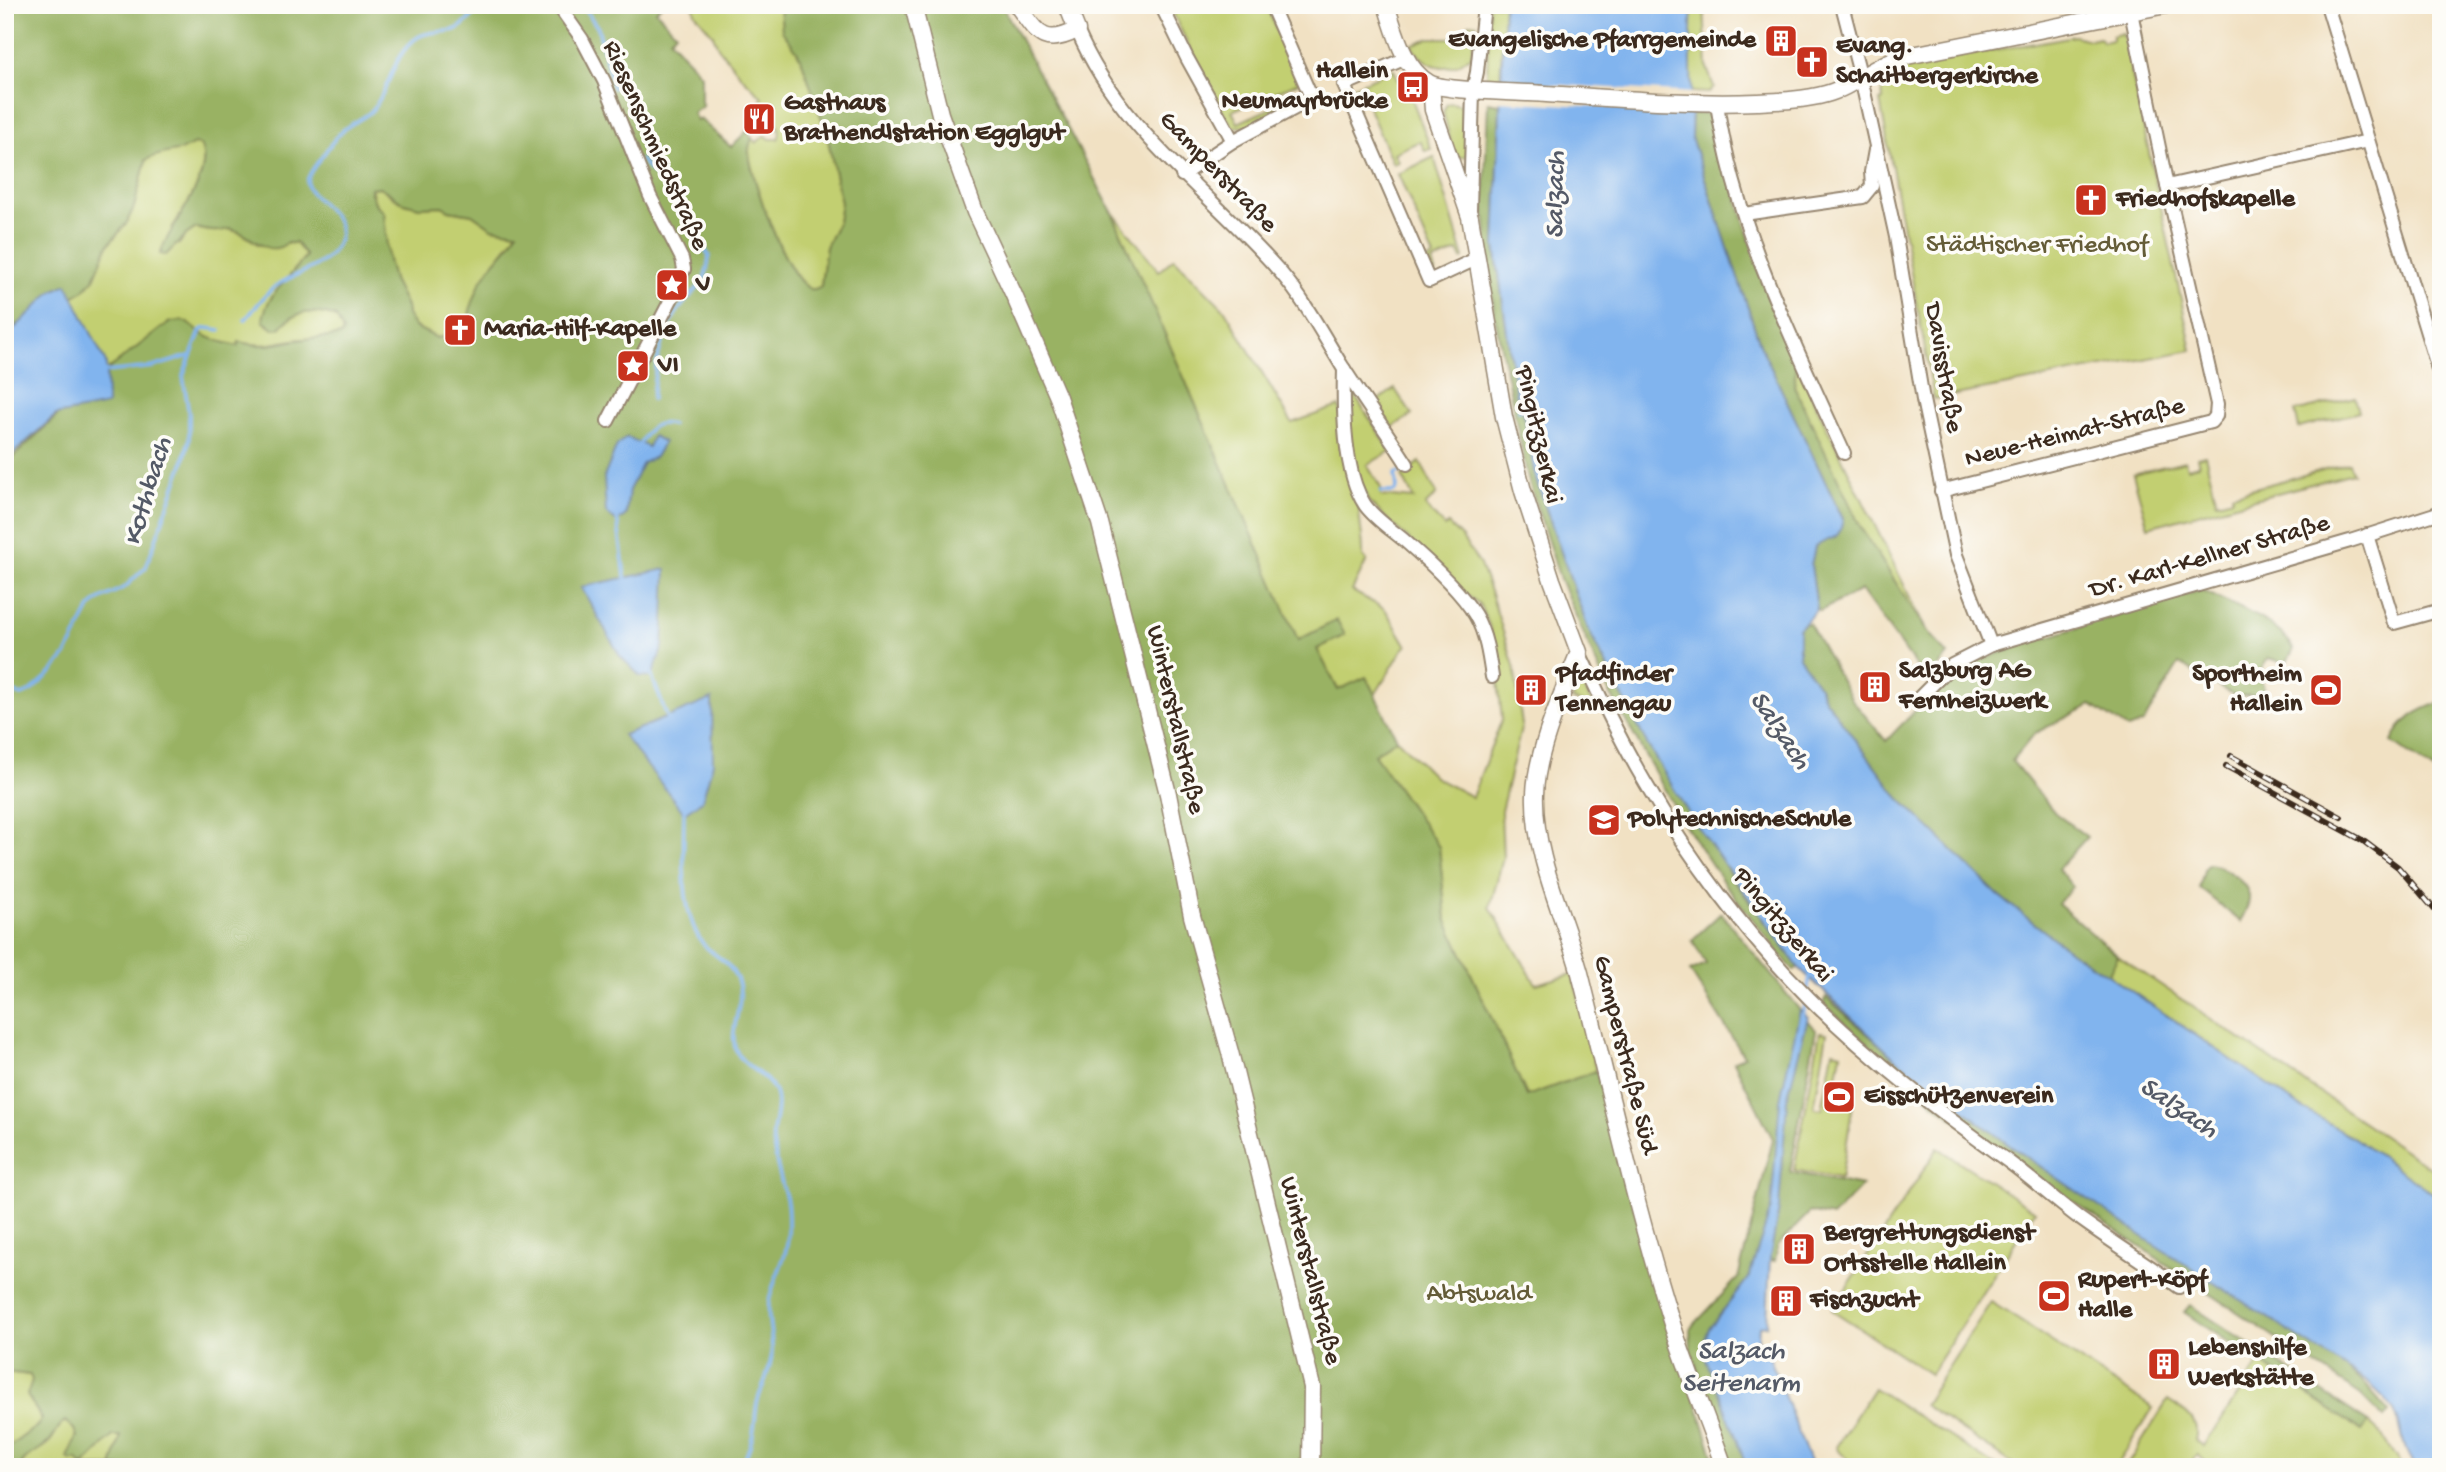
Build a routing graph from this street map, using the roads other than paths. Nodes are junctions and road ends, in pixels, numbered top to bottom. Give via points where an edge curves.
1 (558, 5) edge
2 (913, 5) edge
3 (1017, 5) edge
4 (1067, 5) edge
5 (1161, 5) edge
6 (1271, 5) edge
7 (1386, 5) edge
8 (1484, 5) edge
9 (1842, 5) edge
10 (2166, 5) edge
11 (2327, 5) edge
12 (2131, 12) junction
13 (1077, 30) junction
14 (1406, 58) junction
15 (1861, 78) junction
16 (1431, 85) junction
17 (1473, 90) junction
18 (1710, 103) junction
19 (1233, 141) junction
20 (2368, 141) junction
21 (1876, 147) junction
22 (1182, 175) junction
23 (2167, 186) junction
24 (1744, 214) junction
25 (1470, 218) junction
26 (1476, 259) junction
27 (1343, 368) junction
28 (2441, 379) edge
29 (608, 421) dead end
30 (1844, 453) dead end
31 (1407, 464) dead end
32 (1941, 491) junction
33 (2441, 512) edge
34 (2367, 535) junction
35 (2441, 610) edge
36 (1991, 645) junction
37 (1579, 652) junction
38 (1492, 677) dead end
39 (1918, 699) dead end
40 (2179, 1287) dead end
41 (1311, 1467) edge
42 (1724, 1467) edge

1 - 29 street, Riesenschmiedstraße via 604,81 641,175 684,264 681,279
2 - 41 street, Winterstallstraße via 940,114 975,212 1058,397 1100,523 1168,794 1192,916 1312,1387
3 - 13 street via 1036,30 1052,40
4 - 13 street, Gamperstraße
5 - 19 street
6 - 19 street via 1312,99
7 - 14 street
8 - 17 street
9 - 15 street, Davisstraße
10 - 12 street
11 - 20 street
12 - 15 street via 1902,57
12 - 23 street
13 - 22 street, Gamperstraße via 1106,86
14 - 16 street
14 - 26 street via 1344,85 1429,281
15 - 18 street via 1824,95
15 - 21 street, Davisstraße
16 - 17 street
16 - 25 street, Pingitzzerkai via 1433,110
17 - 18 street
17 - 25 street
18 - 24 street
19 - 22 street
20 - 23 street
20 - 28 street
21 - 24 street via 1872,186 1863,197
21 - 32 street, Davisstraße
22 - 27 street, Gamperstraße via 1282,274
23 - 32 street, Neue-Heimat-Straße via 2217,416 2211,422
24 - 30 street
25 - 26 street, Pingitzzerkai
26 - 37 street, Pingitzzerkai via 1504,417 1523,491
27 - 31 street, Gamperstraße
27 - 38 street, Gamperstraße via 1345,436 1363,501 1471,609 1486,643
32 - 36 street, Davisstraße via 1956,555
33 - 34 street, Dr. Karl-Kellner Straße
34 - 35 street via 2394,624
34 - 36 street, Dr. Karl-Kellner Straße
36 - 39 street via 1952,665
37 - 40 street, Pingitzzerkai via 1622,741 1675,829 1720,892 1807,996 1924,1100
37 - 42 street, Gamperstraße Süd via 1538,772 1535,807 1541,848 1579,972 1673,1329

